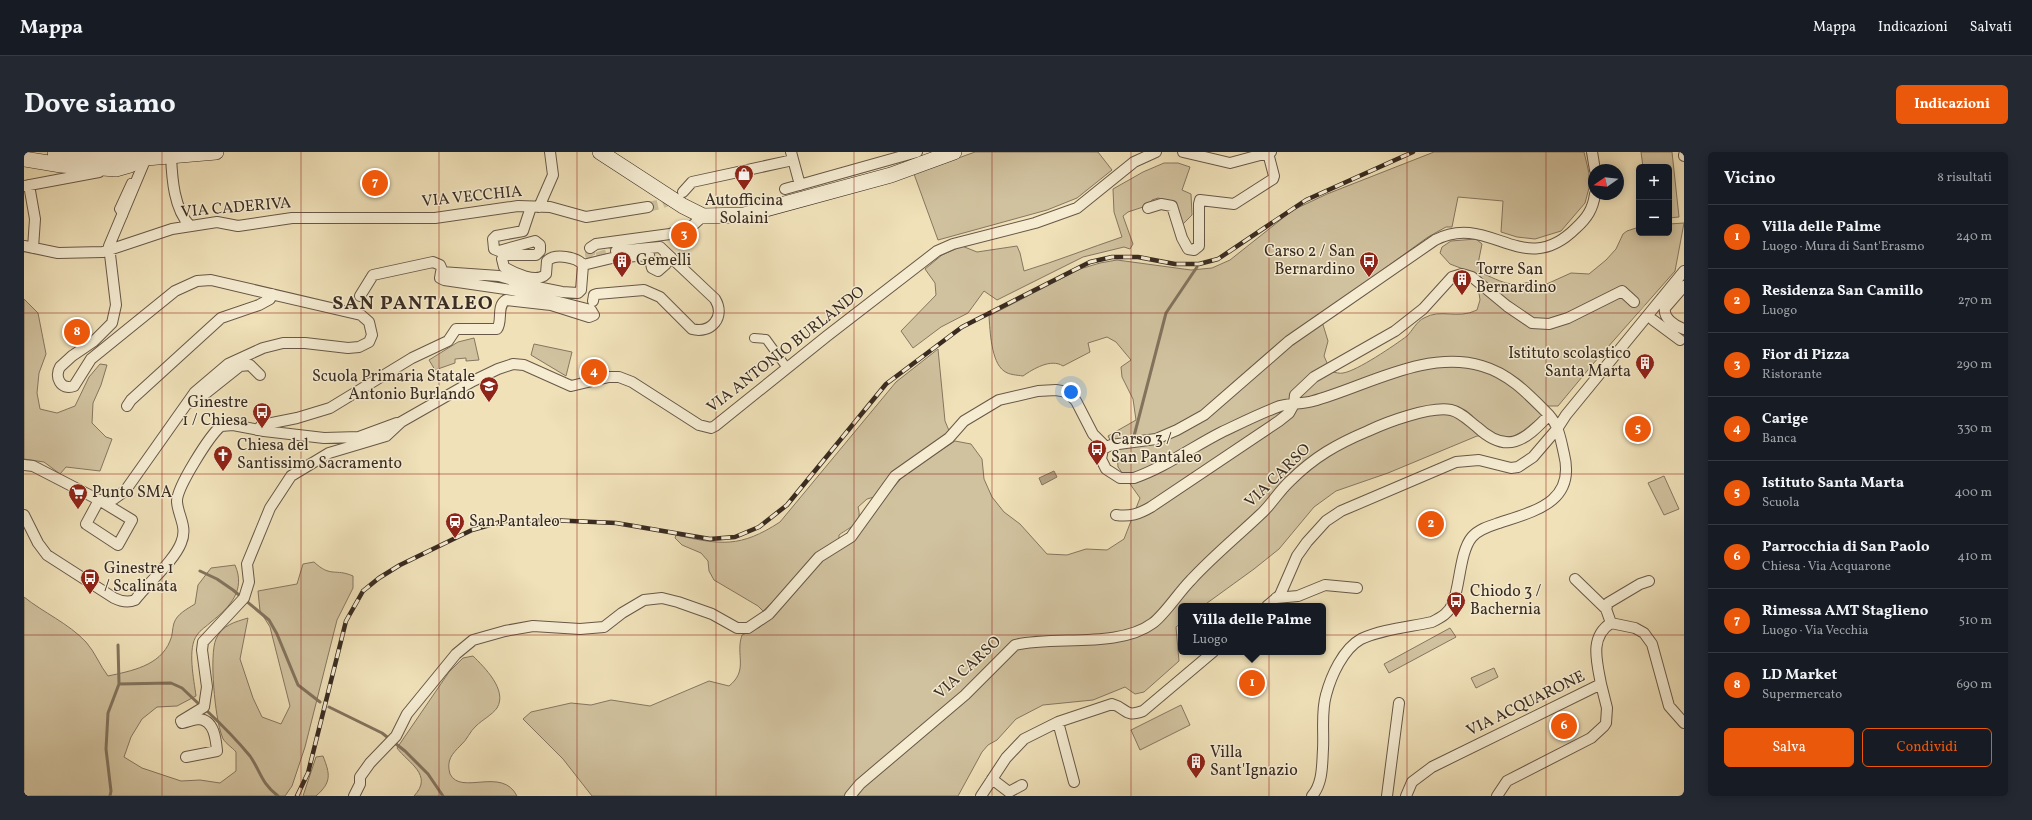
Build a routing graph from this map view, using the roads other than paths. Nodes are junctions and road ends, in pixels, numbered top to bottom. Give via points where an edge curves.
1 (55, 152) edge
2 (216, 152) edge
3 (550, 152) edge
4 (600, 152) edge
5 (917, 152) edge
6 (954, 152) edge
7 (1156, 152) edge
8 (1183, 152) edge
9 (1270, 152) edge
10 (1592, 152) edge
11 (170, 156) junction
12 (792, 156) edge
13 (146, 158) junction
14 (24, 159) edge
15 (1594, 164) edge
16 (116, 169) junction
17 (131, 182) dead end
18 (800, 185) junction
19 (26, 186) edge
20 (785, 189) dead end
21 (683, 192) tunnel mouth
22 (1593, 200) edge
23 (535, 207) junction
24 (648, 207) tunnel mouth
25 (1148, 208) dead end
26 (122, 215) junction
27 (703, 216) junction
28 (360, 217) joint
29 (190, 226) junction
30 (29, 247) edge
31 (590, 248) dead end
32 (109, 251) junction
33 (616, 251) tunnel mouth
34 (666, 254) junction
35 (583, 265) junction
36 (1684, 271) edge
37 (443, 272) junction
38 (1684, 286) edge
39 (272, 294) junction
40 (360, 296) dead end
41 (593, 301) dead end
42 (1634, 302) tunnel mouth
43 (1654, 320) tunnel mouth
44 (1682, 328) edge
45 (754, 338) dead end
46 (784, 364) junction
47 (260, 375) dead end
48 (188, 403) junction
49 (1294, 404) junction
50 (128, 406) dead end
51 (1549, 415) junction
52 (401, 422) junction
53 (1557, 429) junction
54 (257, 430) junction
55 (1106, 447) junction
56 (24, 465) edge
57 (99, 500) junction
58 (24, 515) edge
59 (1116, 515) dead end
60 (1576, 579) dead end
61 (1649, 581) dead end
62 (1357, 588) dead end
63 (1276, 598) junction
64 (1270, 603) edge
65 (1606, 609) junction
66 (1611, 623) junction
67 (1209, 655) edge
68 (1601, 684) junction
69 (1399, 703) dead end
70 (1058, 722) junction
71 (1684, 723) edge
72 (186, 757) dead end
73 (992, 779) junction
74 (1074, 782) dead end
75 (1022, 785) dead end
76 (354, 796) edge
77 (850, 796) edge
78 (981, 796) edge
79 (1312, 796) edge
80 (1387, 796) edge
81 (1406, 796) edge
82 (1497, 796) edge

1 - 13 main road
2 - 11 main road
3 - 23 street, VIA VECCHIA via 553,175
4 - 27 main road via 683,206
5 - 18 street
6 - 27 main road via 897,173 744,215
7 - 46 street, VIA ANTONIO BURLANDO via 1134,162 1078,208 1035,223 943,248
8 - 9 street via 1230,163
9 - 25 street via 1273,179 1231,205 1200,200 1199,246 1194,250 1188,249 1184,242 1172,206 1161,204
10 - 15 street
11 - 13 main road
11 - 29 street via 175,190 183,218
12 - 18 street
12 - 21 street via 692,182
13 - 16 main road
13 - 26 street
14 - 16 main road via 60,165
16 - 19 street
17 - 26 street via 119,209
18 - 20 street
19 - 30 street via 35,220
22 - 55 street via 1590,212 1582,222 1567,237 1548,247 1528,249 1467,232 1439,237 1289,341 1204,415 1156,439
23 - 24 street, VIA VECCHIA via 564,210 586,217
23 - 28 street, VIA VECCHIA via 518,206 435,218
23 - 35 street via 523,230 496,236 492,244 494,249 499,251 535,241 540,245 540,252 536,255 505,255 502,259 504,267 518,274 539,278 546,274 547,261 552,258 564,257
26 - 32 street
27 - 31 street via 691,227 670,234 596,244
28 - 29 street, VIA CADERIVA via 292,218 238,226 217,222
29 - 32 street, VIA CADERIVA via 172,229
30 - 32 street, VIA CADERIVA via 58,253
32 - 39 street via 116,296 115,314 108,328 60,367 58,378 66,387 74,386 91,359 170,295 188,285 211,280
33 - 34 street via 657,246
34 - 35 street via 666,264 658,271 652,268 649,256 612,258
34 - 41 street via 703,286 718,305 717,320 708,328 692,329 660,297 644,290 597,294 594,295
35 - 37 street via 581,290 578,292 562,292 532,286 499,276
36 - 53 street
37 - 40 street via 440,265 433,262 373,275
37 - 54 street via 440,275 444,280 512,290 591,310 594,313 589,317 551,305 509,299 501,306 498,328 457,329 447,342 412,358 330,408 262,425
38 - 44 street via 1665,308 1667,318
39 - 48 street via 361,315 370,325 371,339 364,345 354,348 294,342 262,348 228,364 203,384
39 - 50 street via 270,299 259,305 222,318
42 - 49 street via 1622,291 1568,318 1549,324 1532,323 1506,306 1472,277 1462,274 1452,277 1423,309 1394,331 1314,377 1295,395
43 - 44 street via 1680,340
45 - 46 street via 766,339
46 - 52 street, VIA ANTONIO BURLANDO via 722,422 711,428 689,420 629,380 614,377 571,386 524,365 514,364 473,381
47 - 48 street via 250,365 240,366 196,401
48 - 57 street via 129,486 114,498
49 - 51 street via 1312,402 1389,373 1443,362 1459,362 1493,369 1515,382
49 - 55 street via 1281,406 1222,432 1134,478 1120,478 1106,469 1101,459
49 - 59 street via 1289,413 1279,421 1151,507 1128,517
51 - 53 street
51 - 77 street, VIA CARSO via 1528,434 1514,443 1509,443 1484,434 1456,412 1434,409 1368,430 1330,448 1290,481 1152,623 1128,634 1078,641 1024,642 1015,645 965,694 860,784
52 - 54 street via 367,435 350,437 324,438
52 - 72 street, VIA ANTONIO BURLANDO via 386,436 329,453 291,476 270,508 247,564 249,582 244,598 203,642 207,687 204,707 181,721 182,723 198,719 209,724 215,736 217,751
53 - 63 street via 1533,457 1518,467 1511,468 1478,460 1456,462 1341,511 1326,521 1307,542 1297,556 1285,588
53 - 79 street via 1567,469 1563,488 1558,496 1542,507 1488,526 1472,536 1466,548 1453,603 1441,618 1360,640 1341,660 1326,695 1322,769 1320,782
54 - 58 street via 230,424 218,429 183,480 177,495 183,522 181,543 133,601 124,602 114,598 47,555
55 - 76 street via 1093,434 1076,401 1067,392 1038,391 999,400 971,416 949,438 899,473 851,537 819,557 769,614 748,628 737,628 712,614 662,598 644,600 604,627 580,629 533,626 473,640 456,654 407,714 396,736 360,777 360,784
56 - 57 street via 33,466
57 - 57 street via 132,520 118,545 86,524
60 - 65 street
61 - 65 street via 1608,603
62 - 63 street via 1325,586 1298,596
63 - 64 street
65 - 66 street
66 - 68 street via 1604,627 1596,641 1596,660
66 - 71 street via 1635,628 1644,633 1652,644 1669,706
67 - 70 street via 1143,711 1131,714 1112,704
68 - 81 street, VIA ACQUARONE via 1432,767 1412,782
68 - 82 street, VIA ACQUARONE via 1607,708 1604,726 1590,738 1507,781
69 - 80 street
70 - 73 street via 1024,739 1010,753
70 - 74 street
73 - 75 street via 1009,792
73 - 78 street

